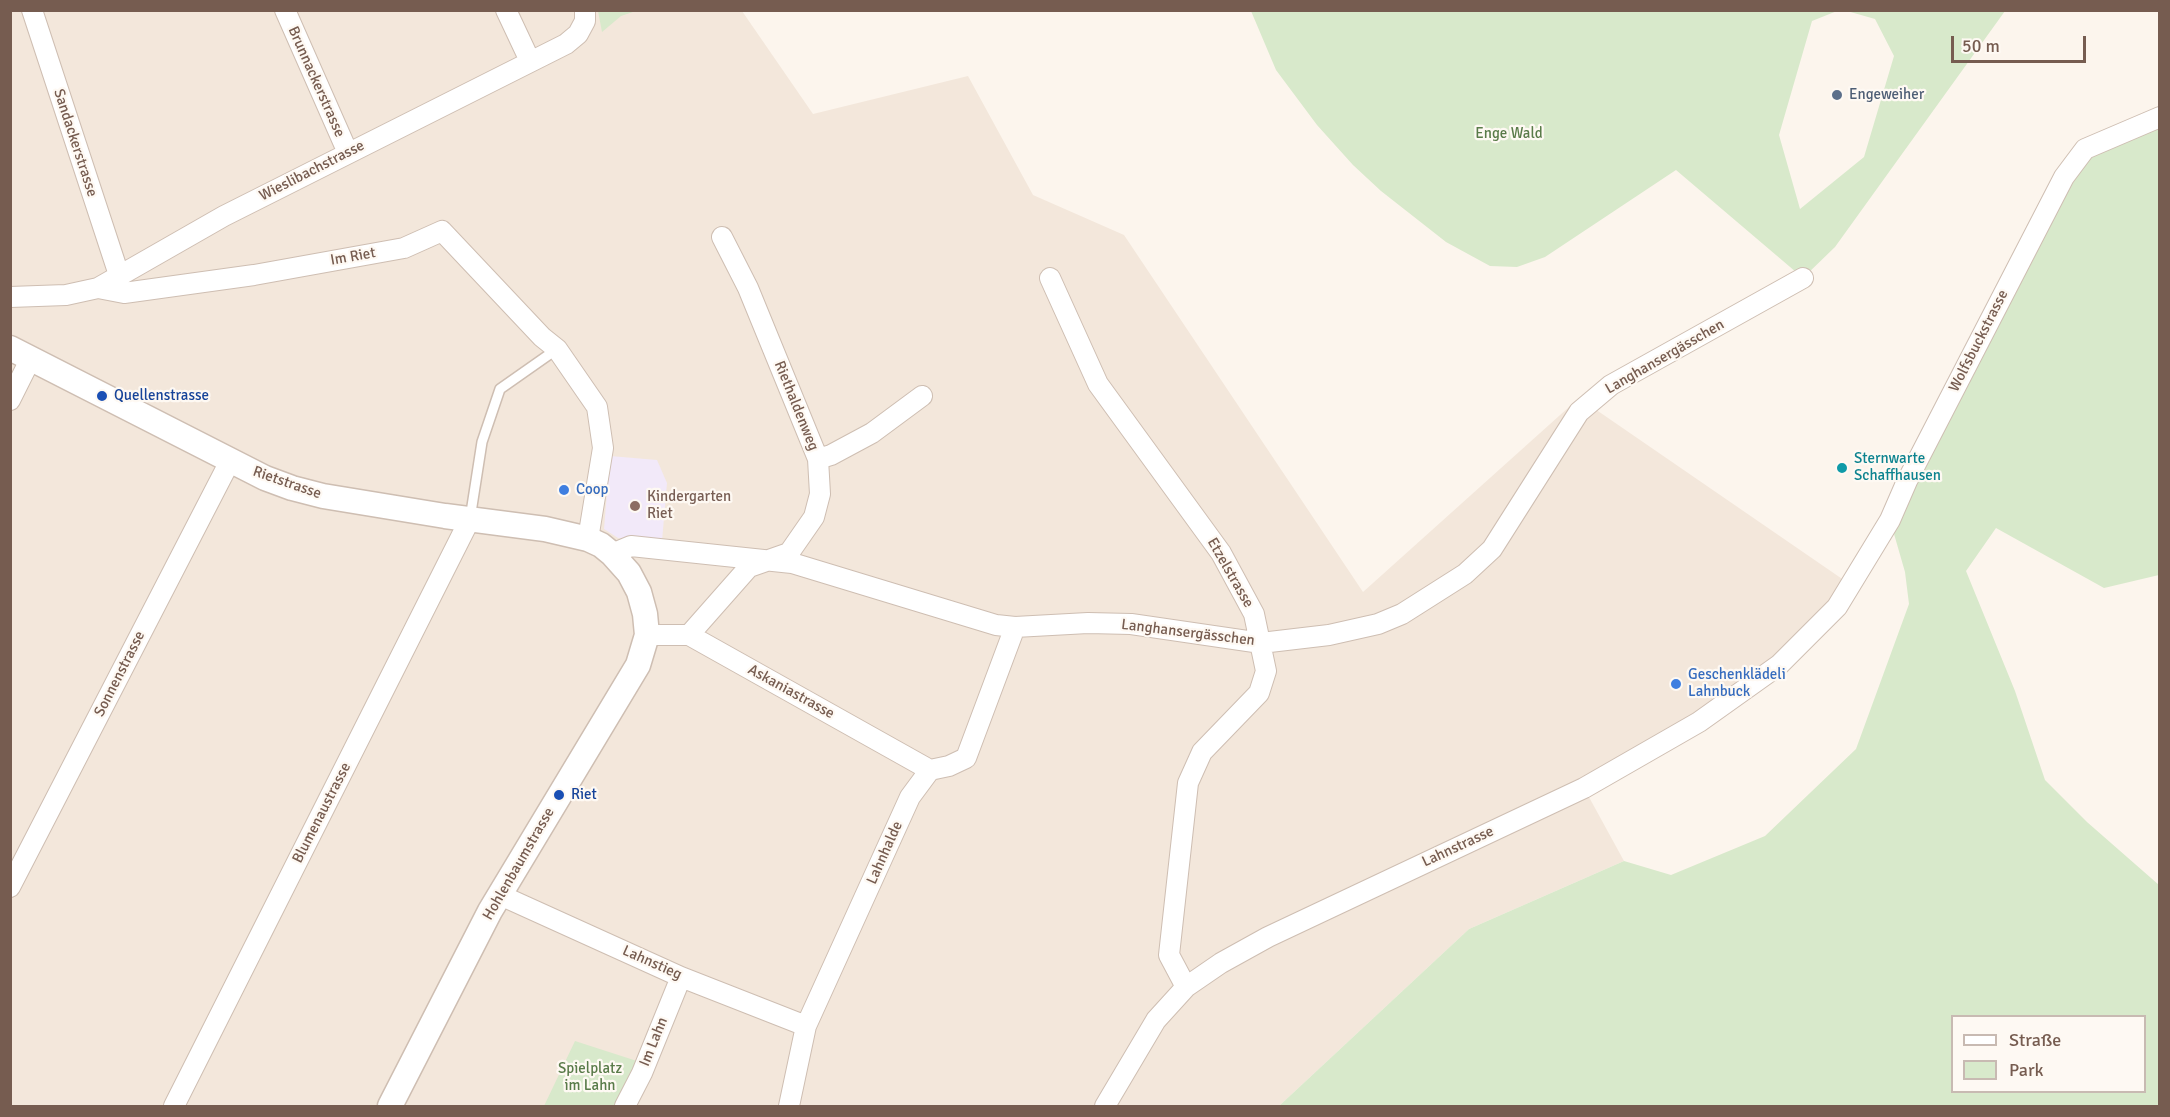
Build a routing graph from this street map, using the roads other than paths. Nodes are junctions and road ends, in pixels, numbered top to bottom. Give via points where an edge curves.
1 (32, 10) edge
2 (285, 10) edge
3 (506, 10) edge
4 (585, 10) edge
5 (531, 61) junction
6 (2160, 117) edge
7 (348, 153) junction
8 (722, 237) dead end
9 (119, 275) junction
10 (1050, 278) dead end
11 (1803, 278) dead end
12 (98, 288) junction
13 (10, 297) edge
14 (557, 349) junction
15 (21, 353) edge
16 (922, 396) dead end
17 (10, 400) edge
18 (818, 459) junction
19 (230, 461) junction
20 (470, 519) junction
21 (588, 539) junction
22 (612, 554) junction
23 (770, 560) junction
24 (1837, 607) joint
25 (1015, 627) junction
26 (646, 635) junction
27 (689, 635) junction
28 (1261, 643) junction
29 (930, 770) junction
30 (10, 887) edge
31 (500, 895) junction
32 (681, 977) junction
33 (1186, 987) junction
34 (807, 1026) junction
35 (174, 1107) edge
36 (390, 1107) edge
37 (625, 1107) edge
38 (789, 1107) edge
39 (1105, 1107) edge

1 - 9 street, Sandackerstrasse
2 - 7 street, Brunnackerstrasse
3 - 5 street
4 - 5 street, Wieslibachstrasse via 585,21 578,33 566,44
5 - 7 street, Wieslibachstrasse
6 - 24 street, Wolfsbuckstrasse via 2085,148 2064,177 1890,520
7 - 9 street, Wieslibachstrasse
8 - 18 street, Riethaldenweg via 757,308
9 - 12 street, Wieslibachstrasse
10 - 28 street, Etzelstrasse via 1098,384 1221,553 1254,614
11 - 28 street, Langhansergässchen via 1611,385 1579,412 1492,549 1465,574 1402,614 1378,624 1329,635
12 - 13 street via 66,296
12 - 14 street, Im Riet via 124,293 254,275 404,248 441,231
14 - 20 lane via 500,389 482,442
14 - 21 street via 597,407 603,448
15 - 17 street
15 - 19 street, Rietstrasse
16 - 18 street via 872,433
18 - 23 street, Riethaldenweg via 820,494 814,517 789,553
19 - 20 street, Rietstrasse via 265,478 323,496
19 - 30 street, Sonnenstrasse
20 - 21 street, Rietstrasse
20 - 35 street, Blumenaustrasse
21 - 22 street, Hohlenbaumstrasse
22 - 23 street via 631,546
22 - 26 street, Hohlenbaumstrasse via 639,592
23 - 25 street, Langhansergässchen via 792,563 996,625
23 - 27 street, Riethaldenweg via 749,567
24 - 33 street, Lahnstrasse via 1779,665 1699,723 1584,788 1268,937
25 - 28 street, Langhansergässchen via 1131,624
25 - 29 street via 966,758
26 - 27 street, Askaniastrasse
26 - 31 street, Hohlenbaumstrasse via 630,680
27 - 29 street, Askaniastrasse
28 - 33 street, Etzelstrasse via 1266,671 1259,693 1202,752 1188,783 1169,955
29 - 34 street, Lahnhalde via 910,797
31 - 32 street, Lahnstieg
31 - 36 street, Hohlenbaumstrasse
32 - 34 street, Lahnstieg
32 - 37 street, Im Lahn
33 - 39 street, Lahnstrasse via 1156,1020
34 - 38 street, Lahnhalde

